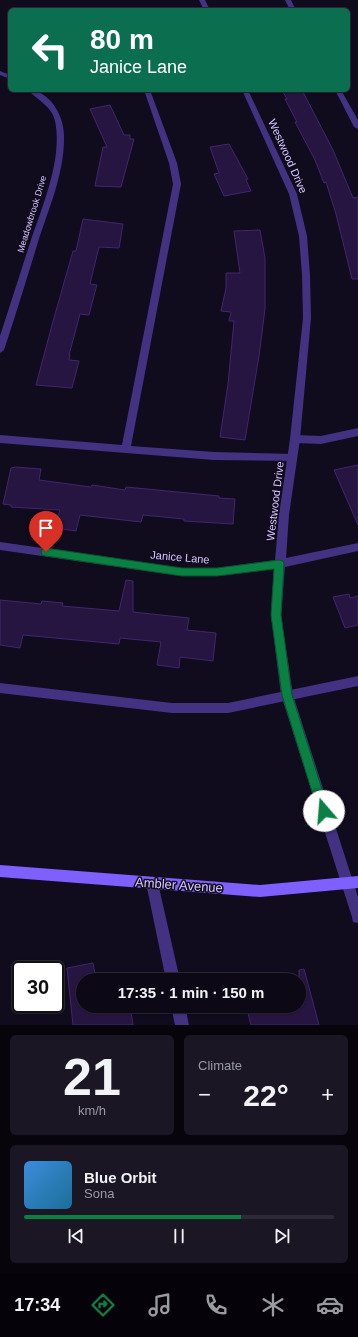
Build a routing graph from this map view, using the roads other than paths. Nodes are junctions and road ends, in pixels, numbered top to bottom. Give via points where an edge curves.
1 (33, 92) edge
2 (148, 92) edge
3 (246, 92) edge
4 (339, 92) edge
5 (358, 127) edge
6 (0, 350) edge
7 (358, 432) edge
8 (0, 439) edge
9 (295, 439) junction
10 (126, 449) junction
11 (292, 458) junction
12 (0, 546) edge
13 (358, 548) edge
14 (279, 564) junction
15 (358, 681) edge
16 (0, 688) edge
17 (287, 695) junction
18 (0, 871) edge
19 (152, 883) junction
20 (352, 883) edge
21 (358, 917) edge
22 (171, 973) edge
23 (179, 1013) edge
24 (182, 1025) edge

1 - 6 street, Meadowbrook Drive via 50,106 59,119 60,150 48,199
2 - 10 street via 173,163 177,184
3 - 9 street, Westwood Drive via 294,194 303,236 307,318
4 - 5 street
7 - 9 street via 321,440
8 - 10 street
9 - 11 street, Westwood Drive
10 - 11 street via 214,456
11 - 14 street, Westwood Drive
12 - 14 street, Janice Lane via 182,572 217,572
13 - 14 street, Janice Lane
14 - 17 street, Westwood Drive via 276,615
15 - 17 street
16 - 17 street via 172,708 228,708
17 - 20 street, Westwood Drive
18 - 19 main road, Ambler Avenue
19 - 20 main road, Ambler Avenue via 260,891
19 - 22 street
20 - 21 street, Westwood Drive
23 - 24 street

